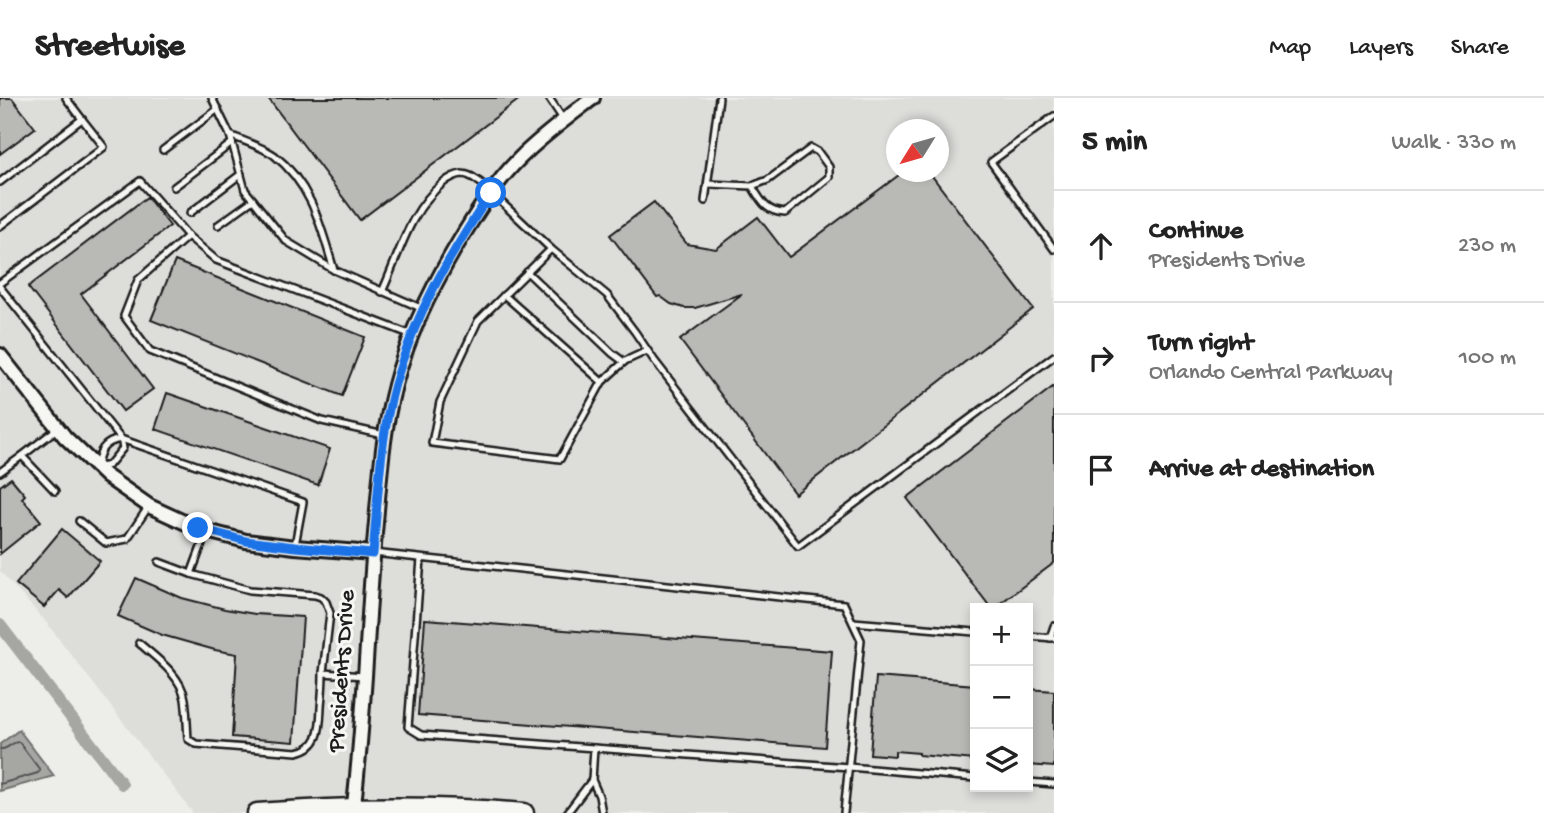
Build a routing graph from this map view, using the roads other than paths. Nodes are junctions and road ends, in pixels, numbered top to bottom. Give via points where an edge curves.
1 (66, 98) edge
2 (212, 98) edge
3 (549, 98) edge
4 (593, 98) edge
5 (719, 98) edge
6 (218, 109) junction
7 (1054, 116) edge
8 (82, 119) junction
9 (564, 120) junction
10 (230, 135) junction
11 (232, 143) junction
12 (163, 150) dead end
13 (241, 174) junction
14 (0, 182) edge
15 (708, 184) junction
16 (752, 186) junction
17 (174, 187) dead end
18 (491, 193) junction
19 (253, 200) junction
20 (705, 201) dead end
21 (190, 212) dead end
22 (218, 225) dead end
23 (0, 226) edge
24 (188, 236) junction
25 (551, 249) junction
26 (1054, 249) edge
27 (334, 270) junction
28 (527, 272) junction
29 (0, 285) edge
30 (382, 292) junction
31 (504, 295) junction
32 (423, 309) junction
33 (412, 335) junction
34 (647, 351) junction
35 (0, 355) edge
36 (1054, 356) edge
37 (624, 362) junction
38 (602, 382) junction
39 (58, 428) junction
40 (384, 435) junction
41 (121, 439) junction
42 (22, 456) junction
43 (97, 468) junction
44 (0, 472) edge
45 (55, 491) dead end
46 (149, 506) junction
47 (79, 521) dead end
48 (207, 531) junction
49 (295, 547) junction
50 (373, 554) junction
51 (421, 559) junction
52 (159, 562) dead end
53 (191, 574) junction
54 (852, 622) junction
55 (1054, 626) edge
56 (970, 632) edge
57 (1033, 636) edge
58 (1052, 638) edge
59 (139, 643) dead end
60 (323, 673) junction
61 (364, 676) junction
62 (594, 748) junction
63 (849, 767) junction
64 (970, 778) edge
65 (592, 780) junction
66 (1033, 782) edge
67 (1054, 784) edge
68 (354, 811) edge
69 (257, 813) edge
70 (524, 813) edge
71 (567, 813) edge
72 (602, 813) edge
73 (844, 813) edge

1 - 8 lane
2 - 6 lane
3 - 9 lane
4 - 9 street, Presidents Drive
5 - 15 lane
6 - 10 lane
6 - 12 lane
7 - 26 lane via 991,162
8 - 14 lane
8 - 23 lane via 104,147
9 - 18 street, Presidents Drive via 518,160
10 - 11 lane
10 - 27 lane via 273,155 298,179 315,208
11 - 13 lane
11 - 17 lane
13 - 19 lane
13 - 21 lane
15 - 16 lane
15 - 20 lane
16 - 16 lane via 768,180 811,148 829,167 829,177 785,214 764,206
18 - 25 lane
18 - 30 lane via 472,176 461,174 432,192 412,220
18 - 32 street, Presidents Drive
19 - 22 lane
19 - 27 lane via 286,241
24 - 29 lane via 140,181
24 - 33 lane via 216,260
24 - 40 lane via 138,280 124,316 150,351 322,421
25 - 28 lane
25 - 34 lane via 607,296
27 - 30 lane
28 - 31 lane
28 - 37 lane
29 - 41 lane
30 - 32 lane
31 - 38 lane
31 - 38 lane via 478,321 440,402 432,443 560,459
32 - 33 street, Presidents Drive
33 - 40 street, Presidents Drive
34 - 36 lane via 798,546
34 - 37 lane
35 - 39 street
37 - 38 lane
39 - 42 lane
39 - 43 street
40 - 50 street, Presidents Drive
41 - 43 lane via 110,441 99,453
41 - 43 lane via 123,448 109,465
41 - 49 lane via 303,502
42 - 44 lane
42 - 45 lane
43 - 46 street
46 - 47 lane via 127,539 106,543
46 - 48 street
48 - 49 street
48 - 53 lane
49 - 50 street
50 - 51 lane
50 - 61 street, Presidents Drive
51 - 54 lane via 844,604
51 - 62 lane via 408,727 421,735
52 - 53 lane
53 - 60 lane via 250,590 321,597 330,613
54 - 56 lane
54 - 63 lane via 861,640
55 - 58 lane
57 - 58 lane
59 - 60 lane via 181,688 188,739 196,744 303,751 320,733
60 - 61 lane
61 - 68 street, Presidents Drive
62 - 63 lane
62 - 65 lane
63 - 64 lane
63 - 73 lane
65 - 71 lane
65 - 72 lane
66 - 67 lane
68 - 69 highway
68 - 70 highway via 444,808

